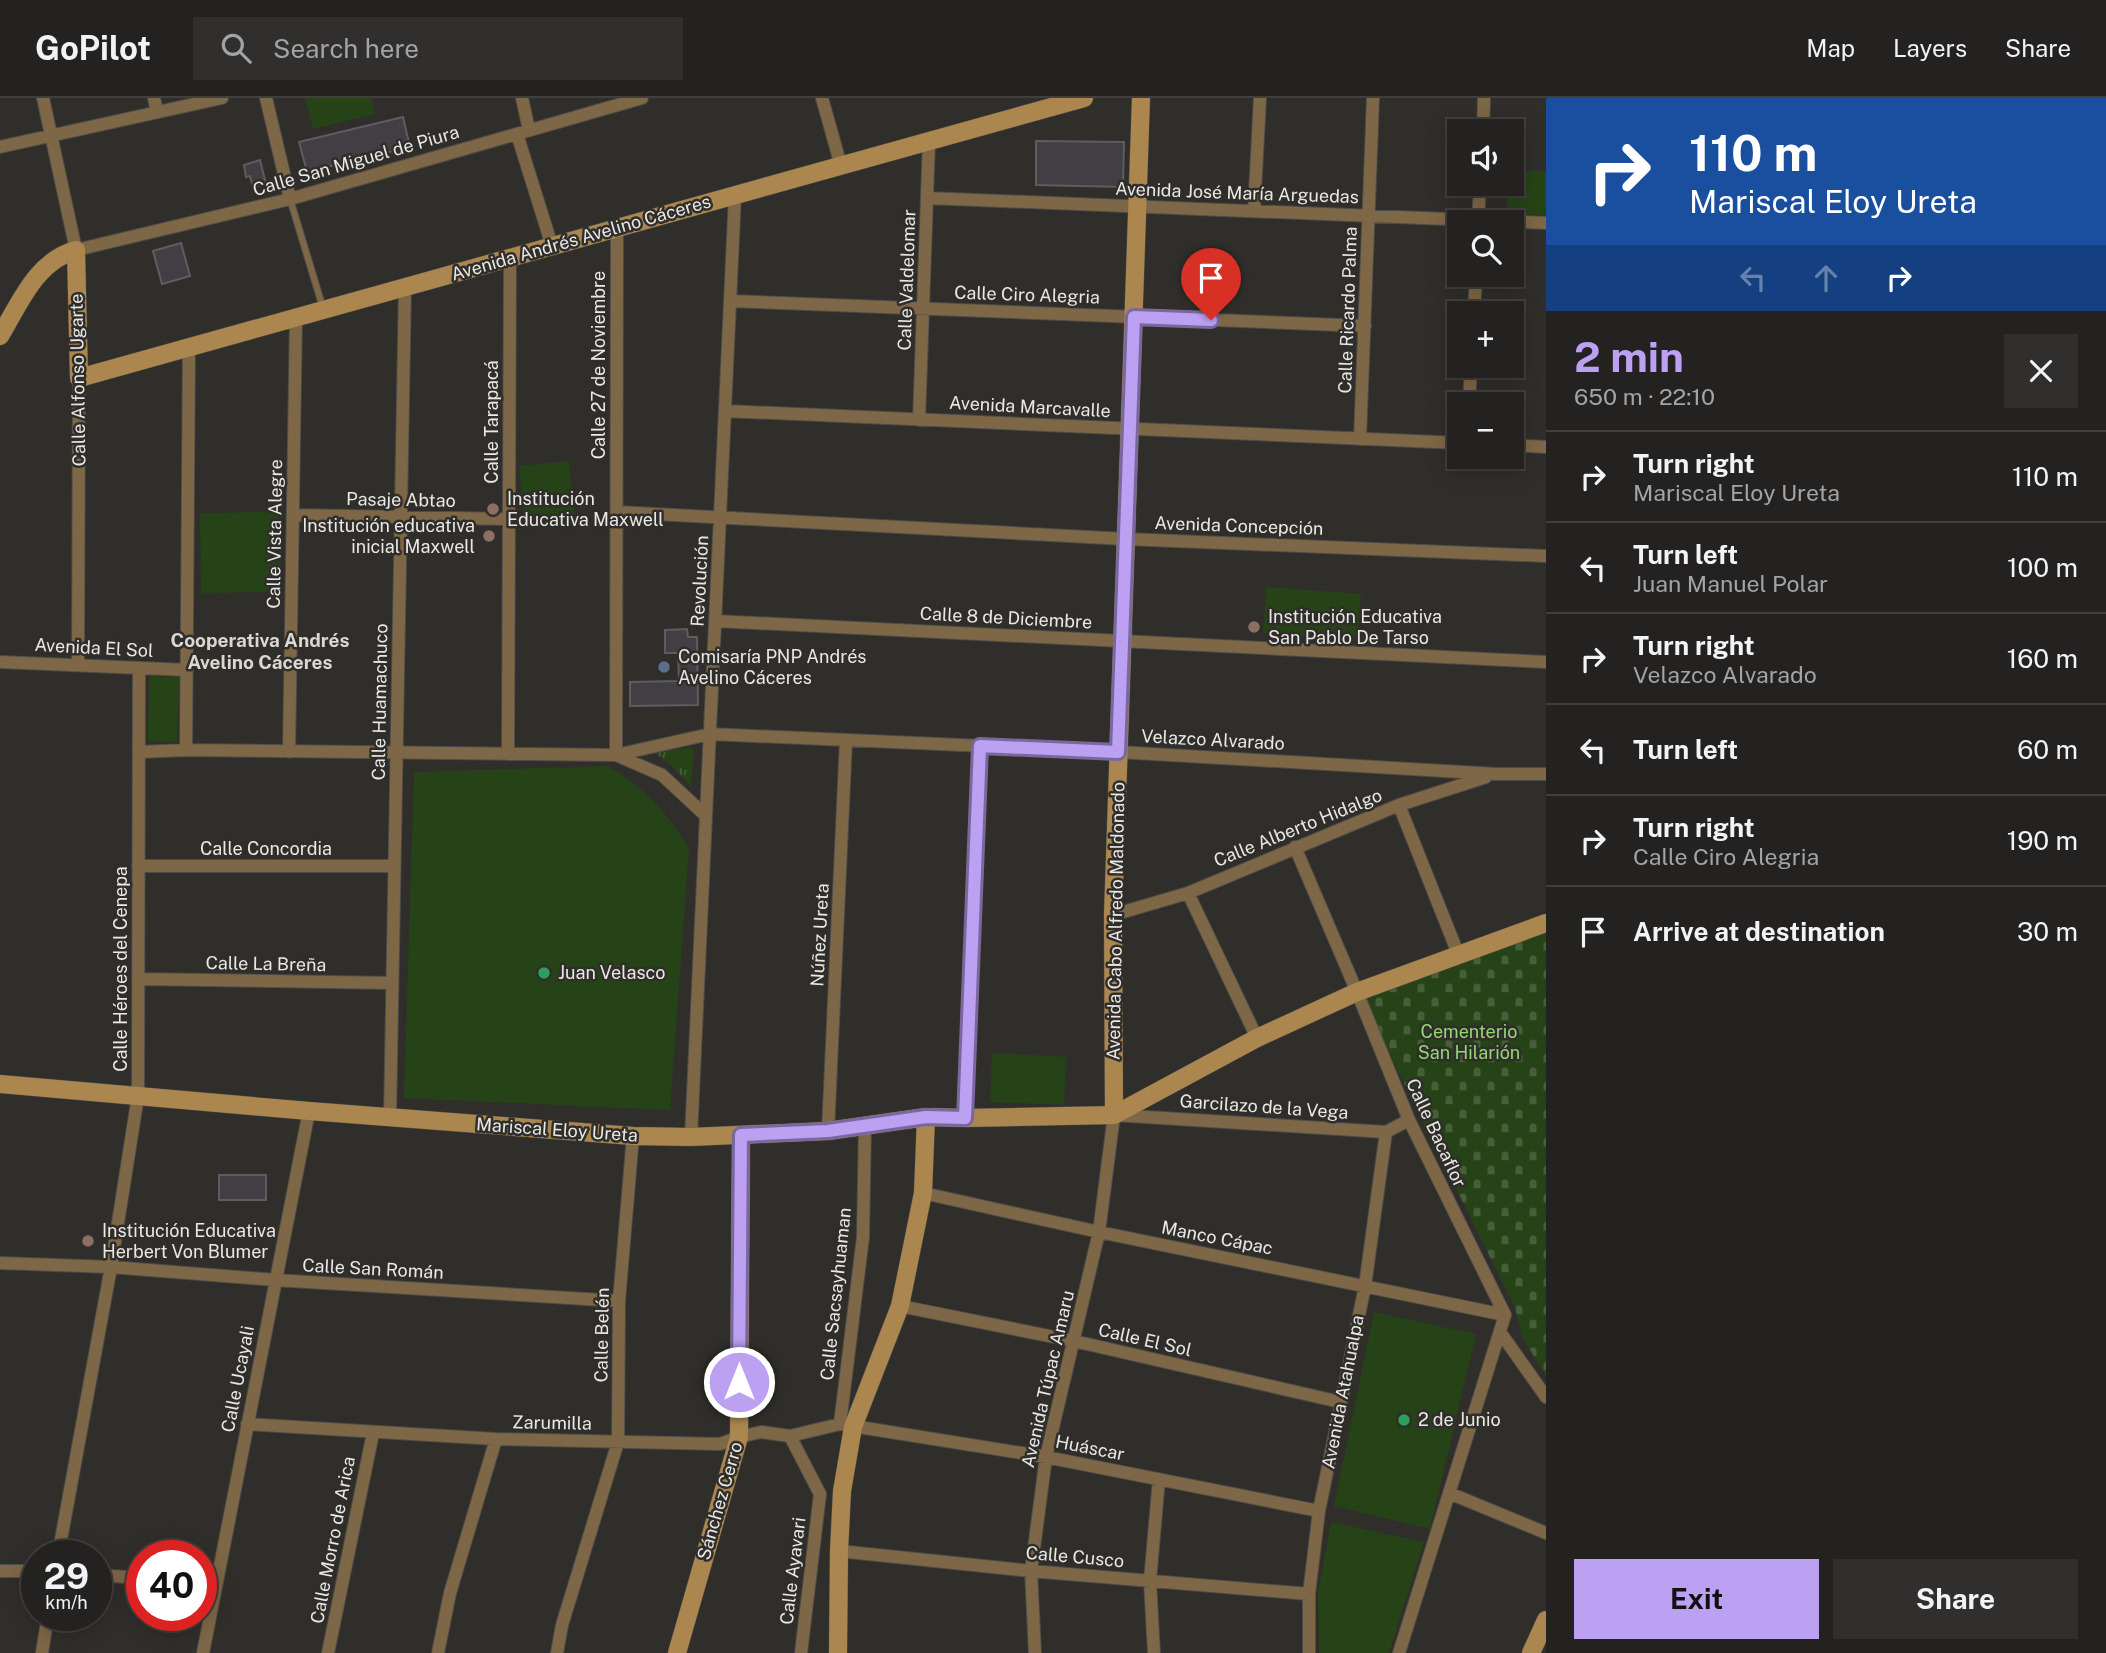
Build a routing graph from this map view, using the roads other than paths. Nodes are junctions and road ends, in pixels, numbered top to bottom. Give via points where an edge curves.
1 (43, 98) edge
2 (154, 98) edge
3 (222, 98) edge
4 (266, 98) edge
5 (522, 98) edge
6 (642, 98) edge
7 (822, 98) edge
8 (1084, 98) edge
9 (1141, 98) edge
10 (1260, 98) edge
11 (1373, 98) edge
12 (1484, 98) edge
13 (157, 112) junction
14 (1483, 119) edge
15 (524, 132) junction
16 (51, 136) junction
17 (929, 141) junction
18 (0, 147) edge
19 (841, 166) junction
20 (735, 195) junction
21 (927, 198) junction
22 (290, 199) junction
23 (1137, 206) junction
24 (1254, 211) junction
25 (1369, 216) junction
26 (1447, 220) edge
27 (1524, 222) edge
28 (1546, 223) edge
29 (617, 228) junction
30 (552, 246) junction
31 (76, 250) junction
32 (510, 258) junction
33 (405, 287) junction
34 (730, 301) junction
35 (923, 309) junction
36 (324, 310) junction
37 (296, 317) junction
38 (1134, 317) junction
39 (1365, 326) junction
40 (0, 336) edge
41 (189, 347) junction
42 (79, 378) junction
43 (725, 411) junction
44 (919, 419) junction
45 (1130, 429) junction
46 (1360, 439) junction
47 (1447, 442) edge
48 (1524, 446) edge
49 (1546, 447) edge
50 (617, 512) junction
51 (293, 515) junction
52 (401, 517) junction
53 (721, 517) junction
54 (509, 519) junction
55 (1126, 539) junction
56 (1546, 556) edge
57 (715, 621) junction
58 (1122, 642) junction
59 (0, 662) edge
60 (1546, 662) edge
61 (78, 665) junction
62 (139, 668) junction
63 (187, 670) junction
64 (710, 734) junction
65 (846, 740) junction
66 (980, 746) junction
67 (186, 750) junction
68 (289, 751) junction
69 (138, 752) junction
70 (1118, 752) junction
71 (396, 753) junction
72 (508, 754) junction
73 (616, 755) junction
74 (1496, 774) junction
75 (1546, 774) edge
76 (1399, 805) junction
77 (706, 816) junction
78 (1295, 847) junction
79 (138, 866) junction
80 (394, 866) junction
81 (1188, 892) junction
82 (1113, 915) junction
83 (1546, 923) edge
84 (1459, 956) junction
85 (138, 979) junction
86 (392, 983) junction
87 (1357, 992) junction
88 (1257, 1038) junction
89 (0, 1084) edge
90 (138, 1096) junction
91 (309, 1111) junction
92 (1114, 1115) junction
93 (390, 1117) junction
94 (926, 1117) junction
95 (965, 1118) junction
96 (1409, 1120) junction
97 (865, 1125) junction
98 (828, 1131) junction
99 (1386, 1132) junction
100 (741, 1135) junction
101 (633, 1136) junction
102 (691, 1137) junction
103 (923, 1193) junction
104 (1099, 1232) junction
105 (0, 1263) edge
106 (111, 1267) junction
107 (275, 1280) junction
108 (1365, 1286) junction
109 (619, 1301) junction
110 (900, 1306) junction
111 (1505, 1315) junction
112 (1500, 1332) junction
113 (1074, 1342) junction
114 (1546, 1397) edge
115 (1340, 1402) junction
116 (247, 1424) junction
117 (846, 1425) junction
118 (373, 1433) junction
119 (790, 1436) junction
120 (739, 1437) junction
121 (496, 1439) junction
122 (618, 1442) junction
123 (1046, 1457) junction
124 (1159, 1479) junction
125 (842, 1491) junction
126 (1449, 1493) junction
127 (820, 1494) junction
128 (1320, 1511) junction
129 (1546, 1533) edge
130 (61, 1540) edge
131 (839, 1550) junction
132 (0, 1570) edge
133 (21, 1571) edge
134 (1031, 1571) junction
135 (217, 1578) edge
136 (1150, 1581) junction
137 (1309, 1594) junction
138 (1546, 1620) edge
139 (46, 1631) edge
140 (207, 1631) edge
141 (43, 1653) edge
142 (203, 1653) edge
143 (328, 1653) edge
144 (438, 1653) edge
145 (557, 1653) edge
146 (677, 1653) edge
147 (801, 1653) edge
148 (838, 1653) edge
149 (1035, 1653) edge
150 (1154, 1653) edge
151 (1309, 1653) edge
152 (1399, 1653) edge
153 (1531, 1653) edge

1 - 16 street, Calle Alfonso Ugarte
2 - 13 street
3 - 13 street
4 - 22 street
5 - 15 street
6 - 15 street, Calle San Miguel de Piura
7 - 19 street
8 - 17 street, Avenida Andrés Avelino Cáceres
9 - 23 street, Avenida Cabo Alfredo Maldonado
10 - 24 street
11 - 25 street, Calle Ricardo Palma
12 - 14 street
13 - 16 street
15 - 22 street, Calle San Miguel de Piura
15 - 30 street
16 - 18 street
16 - 31 street, Calle Alfonso Ugarte
17 - 19 street, Avenida Andrés Avelino Cáceres
17 - 21 street, Calle Valdelomar
19 - 20 street, Avenida Andrés Avelino Cáceres
20 - 29 street, Avenida Andrés Avelino Cáceres
20 - 34 street, Revolución
21 - 23 street, Avenida José María Arguedas
21 - 35 street, Calle Valdelomar
22 - 31 street, Calle San Miguel de Piura
22 - 36 lane
23 - 24 street, Avenida José María Arguedas
23 - 38 street, Avenida Cabo Alfredo Maldonado
24 - 25 street, Avenida José María Arguedas
25 - 26 street, Avenida José María Arguedas
25 - 39 street, Calle Ricardo Palma
27 - 28 street, Avenida José María Arguedas
29 - 30 street, Avenida Andrés Avelino Cáceres
29 - 50 street, Calle 27 de Noviembre
30 - 32 street, Avenida Andrés Avelino Cáceres
31 - 40 street via 40,270
31 - 42 street, Calle Alfonso Ugarte
32 - 33 street, Avenida Andrés Avelino Cáceres
32 - 54 street, Calle Tarapacá
33 - 36 street, Avenida Andrés Avelino Cáceres
33 - 52 street, Calle Huamachuco
34 - 35 street, Calle Ciro Alegria
34 - 43 street, Revolución
35 - 38 street, Calle Ciro Alegria
35 - 44 street, Calle Valdelomar
36 - 37 street, Avenida Andrés Avelino Cáceres
37 - 41 street, Avenida Andrés Avelino Cáceres
37 - 51 street, Calle Vista Alegre
38 - 39 street, Calle Ciro Alegria
38 - 45 street, Avenida Cabo Alfredo Maldonado
39 - 46 street, Calle Ricardo Palma
41 - 42 street, Avenida Andrés Avelino Cáceres
41 - 63 street
42 - 61 street, Calle Alfonso Ugarte
43 - 44 street, Avenida Marcavalle
43 - 53 street, Revolución
44 - 45 street, Avenida Marcavalle
45 - 46 street, Avenida Marcavalle
45 - 55 street, Avenida Cabo Alfredo Maldonado
46 - 47 street, Avenida Marcavalle
48 - 49 street
50 - 53 street, Avenida Concepción
50 - 73 street, Calle 27 de Noviembre
51 - 52 street, Pasaje Abtao
51 - 68 street, Calle Vista Alegre
52 - 54 street, Pasaje Abtao
52 - 71 street, Calle Huamachuco
53 - 55 street, Avenida Concepción
53 - 57 street, Revolución
54 - 72 street, Calle Tarapacá
55 - 56 street, Avenida Concepción
55 - 58 street, Avenida Cabo Alfredo Maldonado
57 - 58 street, Calle 8 de Diciembre
57 - 64 street, Revolución
58 - 60 street, Calle 8 de Diciembre
58 - 70 street, Avenida Cabo Alfredo Maldonado
59 - 61 street, Avenida El Sol
61 - 62 street, Avenida El Sol
62 - 63 street, Avenida El Sol
62 - 69 street, Calle Héroes del Cenepa
63 - 67 street
64 - 65 street, Velazco Alvarado
64 - 73 street, Velazco Alvarado
64 - 77 street, Revolución
65 - 66 street, Velazco Alvarado
65 - 98 street, Núñez Ureta
66 - 70 street, Velazco Alvarado
66 - 95 street
67 - 68 street
67 - 69 street
68 - 71 street
69 - 79 street, Calle Héroes del Cenepa
70 - 74 street, Velazco Alvarado
70 - 82 street, Avenida Cabo Alfredo Maldonado
71 - 72 street
71 - 80 street, Calle Huamachuco
72 - 73 street
73 - 77 street via 662,775
74 - 75 street, Velazco Alvarado
74 - 76 street, Calle Alberto Hidalgo
76 - 78 street, Calle Alberto Hidalgo
76 - 84 street
77 - 102 street, Revolución
78 - 81 street, Calle Alberto Hidalgo
78 - 87 street, Calle Bacaflor
79 - 80 street, Calle Concordia
79 - 85 street, Calle Héroes del Cenepa
80 - 86 street, Calle Huamachuco
81 - 82 street, Calle Alberto Hidalgo
81 - 88 street
82 - 92 street, Avenida Cabo Alfredo Maldonado
83 - 84 street
84 - 87 street
85 - 86 street, Calle La Breña
85 - 90 street, Calle Héroes del Cenepa
86 - 93 street, Calle Huamachuco
87 - 88 street
87 - 96 street, Calle Bacaflor
88 - 92 street
89 - 90 street, Mariscal Eloy Ureta
90 - 91 street, Mariscal Eloy Ureta
90 - 106 street, Calle Héroes del Cenepa
91 - 93 street, Mariscal Eloy Ureta
91 - 107 street, Calle Ucayali
92 - 95 street, Mariscal Eloy Ureta
92 - 99 street, Garcilazo de la Vega
92 - 104 street, Avenida Túpac Amaru
93 - 101 street, Mariscal Eloy Ureta
94 - 95 street, Mariscal Eloy Ureta
94 - 97 street, Mariscal Eloy Ureta
94 - 103 street
96 - 99 street
96 - 111 street, Calle Bacaflor
97 - 98 street, Mariscal Eloy Ureta
97 - 117 street, Calle Sacsayhuaman via 863,1237
98 - 100 street, Mariscal Eloy Ureta
99 - 108 street, Avenida Atahualpa
100 - 102 street, Mariscal Eloy Ureta
100 - 120 street, Sánchez Cerro
101 - 102 street, Mariscal Eloy Ureta
101 - 109 street, Calle Belén
103 - 104 street, Manco Cápac
103 - 110 street
104 - 108 street, Manco Cápac
104 - 113 street, Avenida Túpac Amaru
105 - 106 street, Calle San Román
106 - 107 street, Calle San Román
106 - 130 street, Calle Héroes del Cenepa
107 - 109 street, Calle San Román
107 - 116 street, Calle Ucayali
108 - 111 street, Manco Cápac
108 - 115 street, Avenida Atahualpa
109 - 122 street, Calle Belén
110 - 113 street, Calle El Sol
110 - 117 street
111 - 112 street
112 - 114 street
112 - 126 street
113 - 115 street, Calle El Sol
113 - 123 street, Avenida Túpac Amaru
115 - 128 street, Avenida Atahualpa
116 - 118 street, Zarumilla
116 - 135 street, Calle Ucayali
117 - 119 street, Zarumilla
117 - 123 street, Huáscar
117 - 125 street
118 - 121 street, Zarumilla
118 - 143 street, Calle Morro de Arica
119 - 120 street, Zarumilla via 761,1432
119 - 127 street
120 - 122 street, Zarumilla via 720,1444
120 - 146 street, Sánchez Cerro
121 - 122 street, Zarumilla
121 - 144 street via 450,1593
122 - 145 street, Calle Belén
123 - 124 street, Huáscar
123 - 134 street, Avenida Túpac Amaru
124 - 128 street, Huáscar
124 - 136 street
125 - 127 street
125 - 131 street
126 - 129 street
126 - 152 street
127 - 147 street, Calle Ayavari
128 - 137 street, Avenida Atahualpa
131 - 134 street, Calle Cusco
131 - 148 street
132 - 133 street
134 - 136 street, Calle Cusco
134 - 149 street, Avenida Túpac Amaru
136 - 137 street, Calle Cusco
136 - 150 street
137 - 151 street, Avenida Atahualpa
138 - 153 street
139 - 141 street
140 - 142 street, Calle Ucayali

